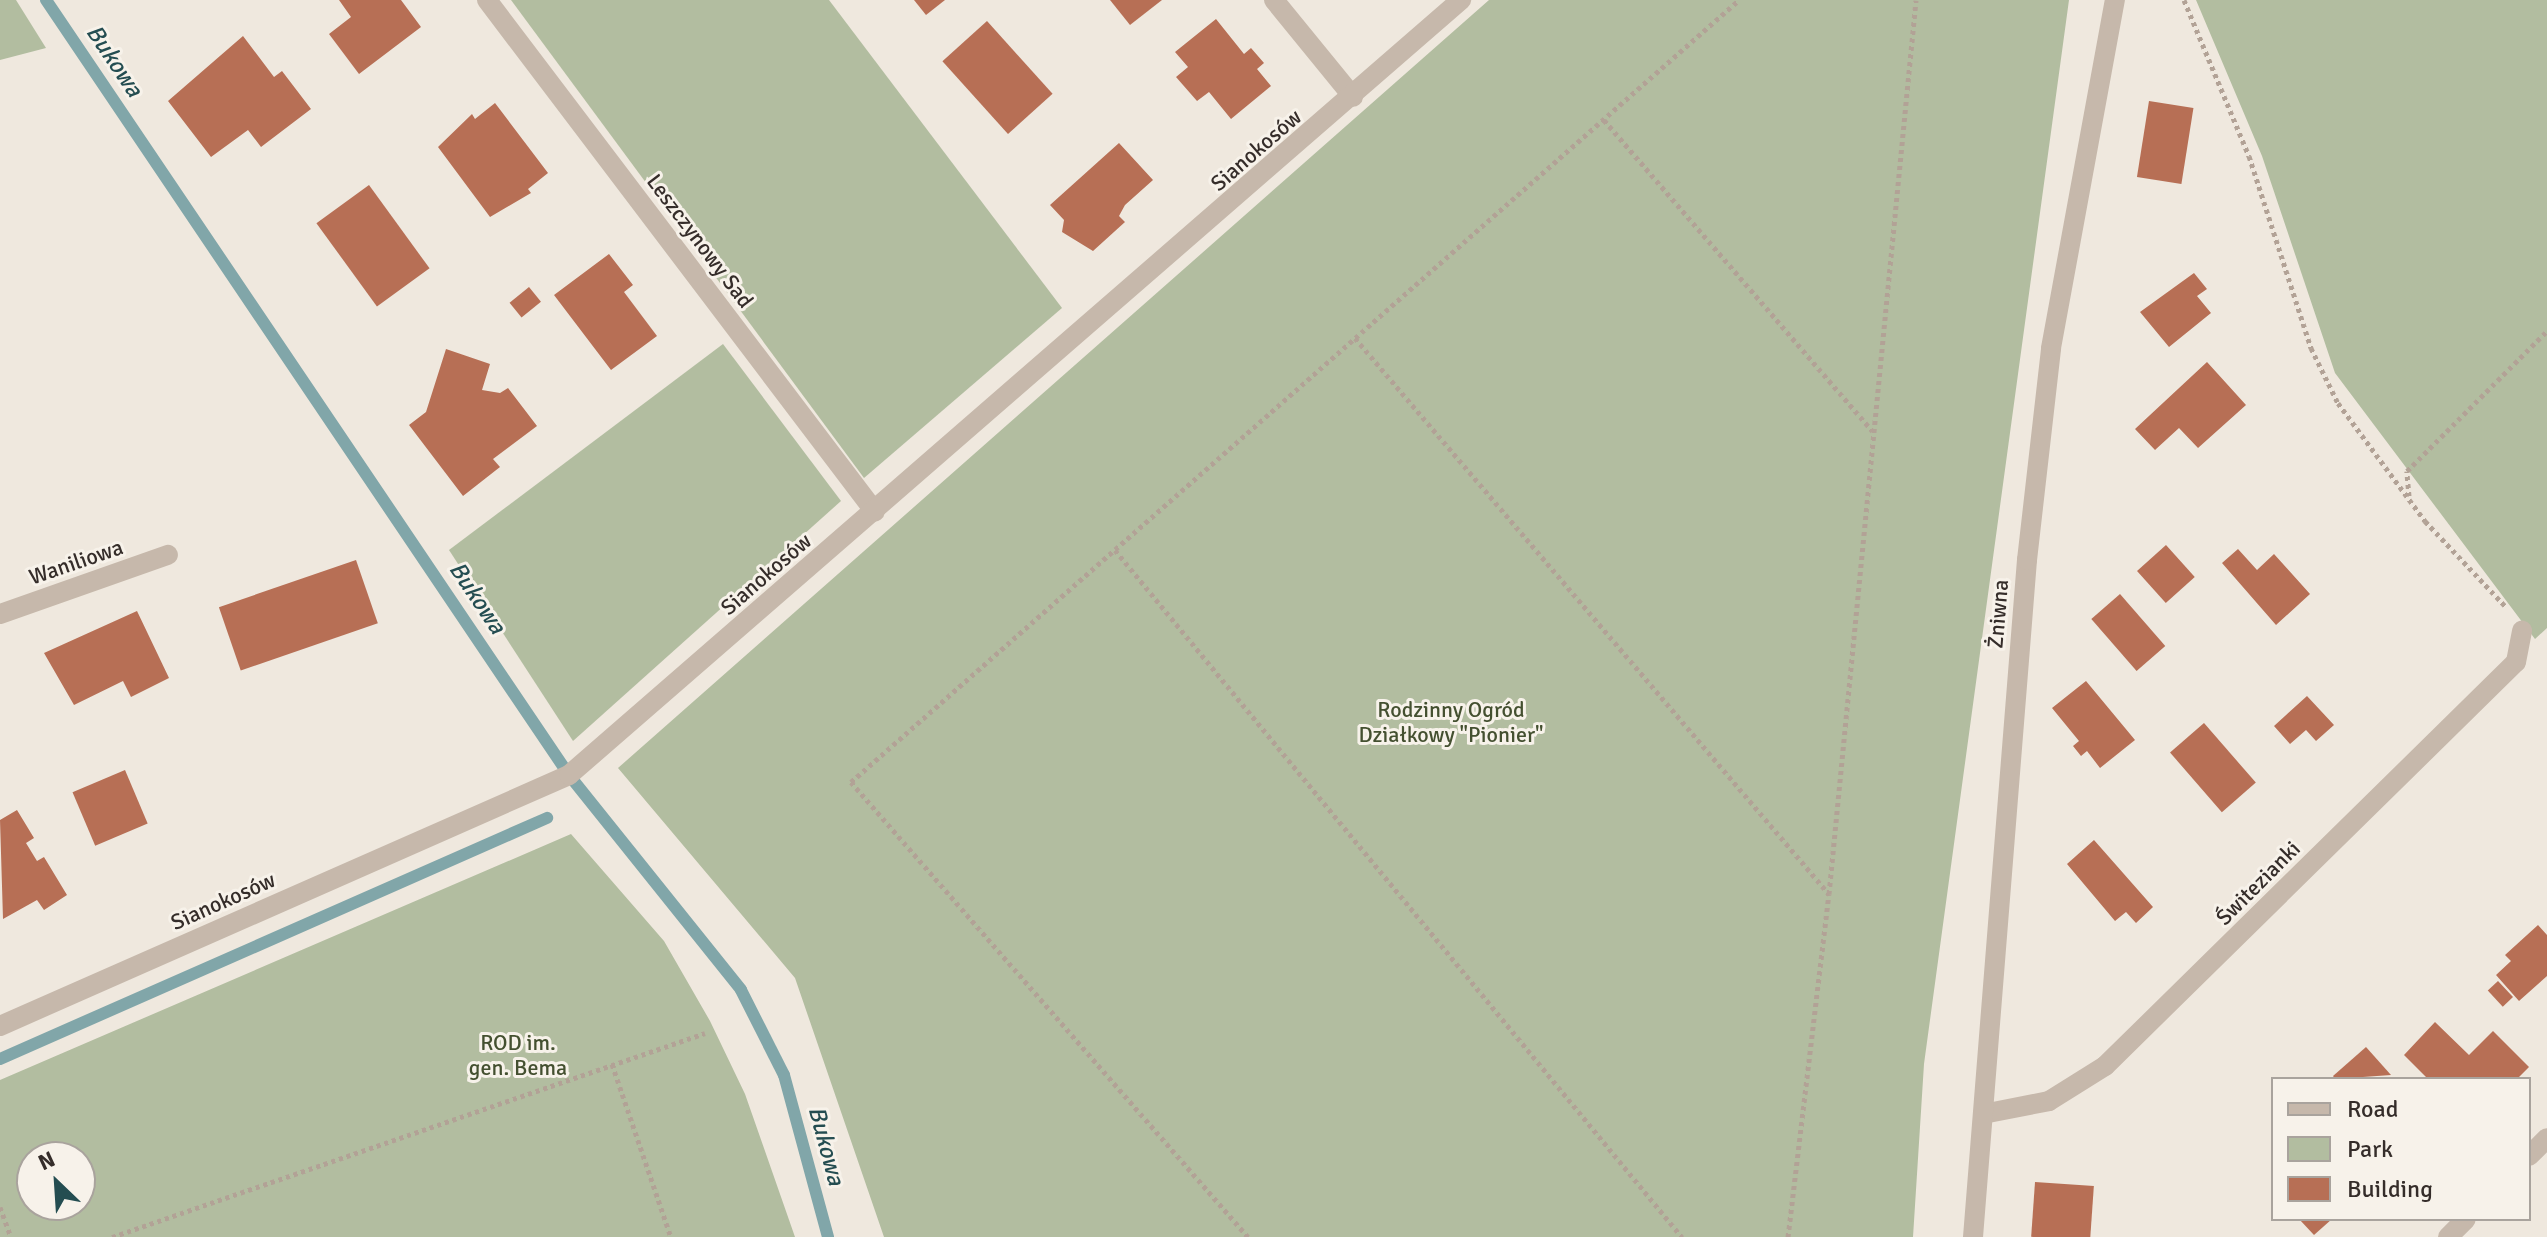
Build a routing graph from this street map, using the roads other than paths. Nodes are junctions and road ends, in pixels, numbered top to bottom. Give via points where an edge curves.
1 (487, 0) edge
2 (1274, 0) edge
3 (1461, 0) edge
4 (2115, 0) edge
5 (1353, 97) junction
6 (875, 512) junction
7 (168, 555) dead end
8 (0, 614) edge
9 (2522, 631) road end
10 (0, 1026) edge
11 (1983, 1114) junction
12 (2547, 1138) edge
13 (2531, 1154) edge
14 (2464, 1221) edge
15 (1973, 1237) edge
16 (2448, 1237) edge

1 - 6 street, Leszczynowy Sad
2 - 5 street
3 - 5 street, Sianokosów
4 - 11 street, Żniwna via 2051,348 2027,560
5 - 6 street, Sianokosów
6 - 10 street, Sianokosów via 569,775
7 - 8 street, Waniliowa
9 - 11 street, Świtezianki via 2516,662 2116,1056 2049,1101
11 - 15 street, Żniwna
12 - 13 street
14 - 16 street

